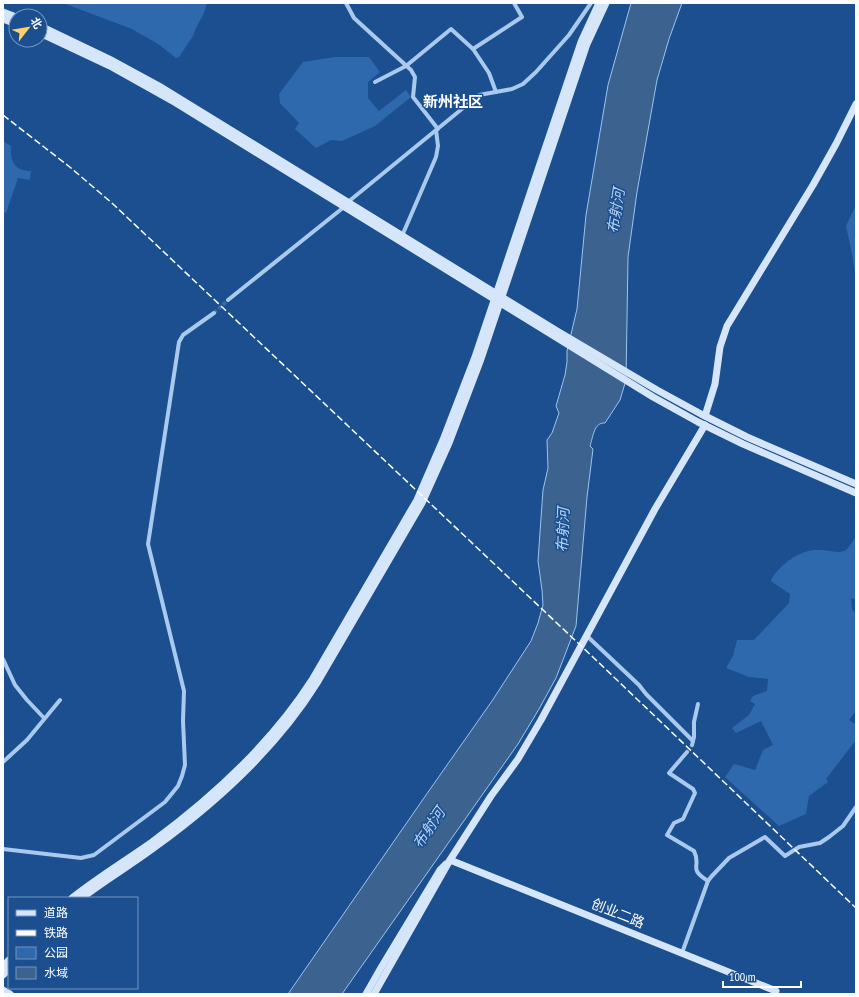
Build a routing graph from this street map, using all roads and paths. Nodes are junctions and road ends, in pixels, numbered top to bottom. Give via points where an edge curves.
1 (346, 3) edge
2 (514, 3) edge
3 (591, 3) edge
4 (599, 3) edge
5 (606, 3) edge
6 (48, 30) edge
7 (48, 37) edge
8 (473, 49) junction
9 (406, 66) junction
10 (375, 82) dead end
11 (496, 92) junction
12 (856, 104) edge
13 (437, 130) junction
14 (346, 205) junction
15 (402, 236) junction
16 (498, 298) junction
17 (228, 300) tunnel mouth
18 (214, 313) tunnel mouth
19 (557, 334) junction
20 (705, 416) junction
21 (705, 425) junction
22 (856, 484) edge
23 (856, 493) edge
24 (586, 635) junction
25 (3, 659) edge
26 (60, 700) dead end
27 (698, 704) dead end
28 (44, 718) junction
29 (687, 752) tunnel mouth
30 (3, 762) edge
31 (856, 807) edge
32 (3, 850) edge
33 (450, 860) junction
34 (708, 881) junction
35 (73, 897) edge
36 (83, 897) edge
37 (682, 953) junction
38 (3, 990) edge
39 (773, 992) edge
40 (10, 994) edge
41 (366, 994) edge
42 (374, 994) edge

1 - 9 street via 354,18
2 - 8 street via 522,17
3 - 11 street via 569,35 530,78 516,88
4 - 16 main road via 581,42
5 - 16 main road via 587,44
6 - 14 main road via 159,86
7 - 14 main road via 156,91
8 - 9 street via 451,29
8 - 11 street via 489,74
9 - 10 street
9 - 13 street via 415,77 414,97
11 - 13 street via 479,95
12 - 20 main road via 813,185 727,326 720,347 715,384
13 - 14 street
13 - 15 street via 436,157
14 - 15 main road
14 - 16 main road
14 - 17 street
15 - 16 main road
16 - 19 main road
16 - 35 main road via 456,410 417,500 295,705 250,758 210,795 152,841
16 - 36 main road via 464,406 422,503 309,696 267,749 218,796 156,846
18 - 32 street via 183,336 179,342 148,544 184,691 185,765 180,781 165,802 94,855 81,858
19 - 20 main road
19 - 21 main road via 639,389
20 - 22 main road
21 - 23 main road
21 - 24 main road via 655,509
24 - 27 street via 639,685 693,743
24 - 33 main road via 530,740
25 - 28 street via 15,685
26 - 28 street
28 - 30 street via 28,740
29 - 34 street via 669,773 695,793 683,819 674,823 667,835 694,851 696,873
31 - 34 street via 842,826 820,843 799,847 785,856 765,837 729,858
33 - 37 main road, 创业二路
33 - 41 main road via 440,870
33 - 42 main road
34 - 37 street
37 - 39 main road, 创业二路
38 - 40 main road

